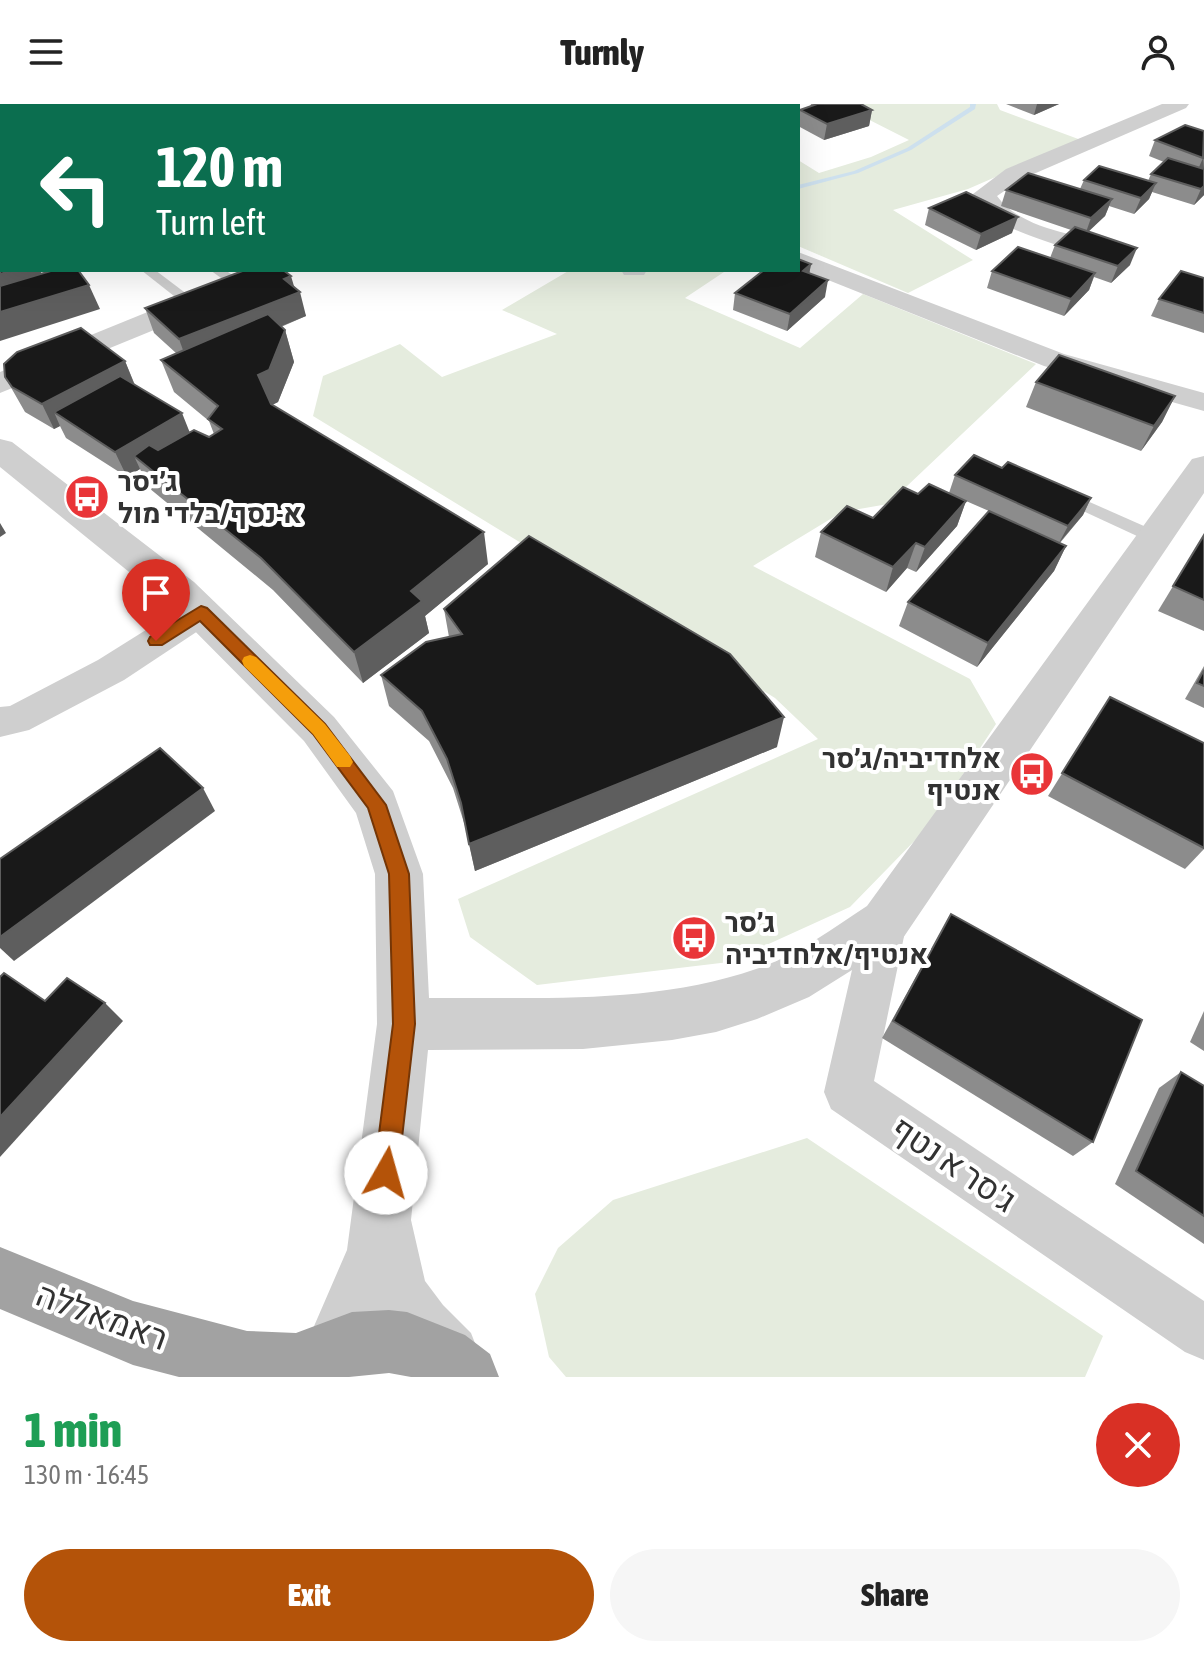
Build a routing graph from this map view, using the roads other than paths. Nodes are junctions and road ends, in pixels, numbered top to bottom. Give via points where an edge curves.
1 (1179, 104) edge
2 (1109, 251) edge
3 (800, 260) edge
4 (150, 272) edge
5 (262, 272) edge
6 (228, 277) edge
7 (193, 304) junction
8 (0, 383) edge
9 (1204, 402) edge
10 (0, 450) edge
11 (1204, 467) edge
12 (1076, 501) edge
13 (1156, 538) junction
14 (201, 612) junction
15 (0, 722) edge
16 (885, 922) junction
17 (404, 1024) junction
18 (382, 1203) junction
19 (0, 1278) edge
20 (1204, 1333) edge
21 (307, 1363) edge
22 (467, 1377) edge

1 - 2 street via 1014,174 984,194 990,207 1010,220
3 - 9 street via 1054,360
4 - 7 lane
5 - 6 street
6 - 7 street
7 - 8 street
10 - 14 street
11 - 13 street
12 - 13 lane
13 - 16 street
14 - 15 street via 111,670 16,720
14 - 17 street via 319,729 377,805 399,874
16 - 17 street via 822,965 758,994 685,1014
16 - 20 street, ג'סר א נטף via 848,1092
17 - 18 street
18 - 21 street via 367,1281
18 - 22 street via 396,1295 411,1319
19 - 21 highway, ראמאללה via 133,1333 247,1363
21 - 22 highway, ראמאללה via 384,1340 428,1350

